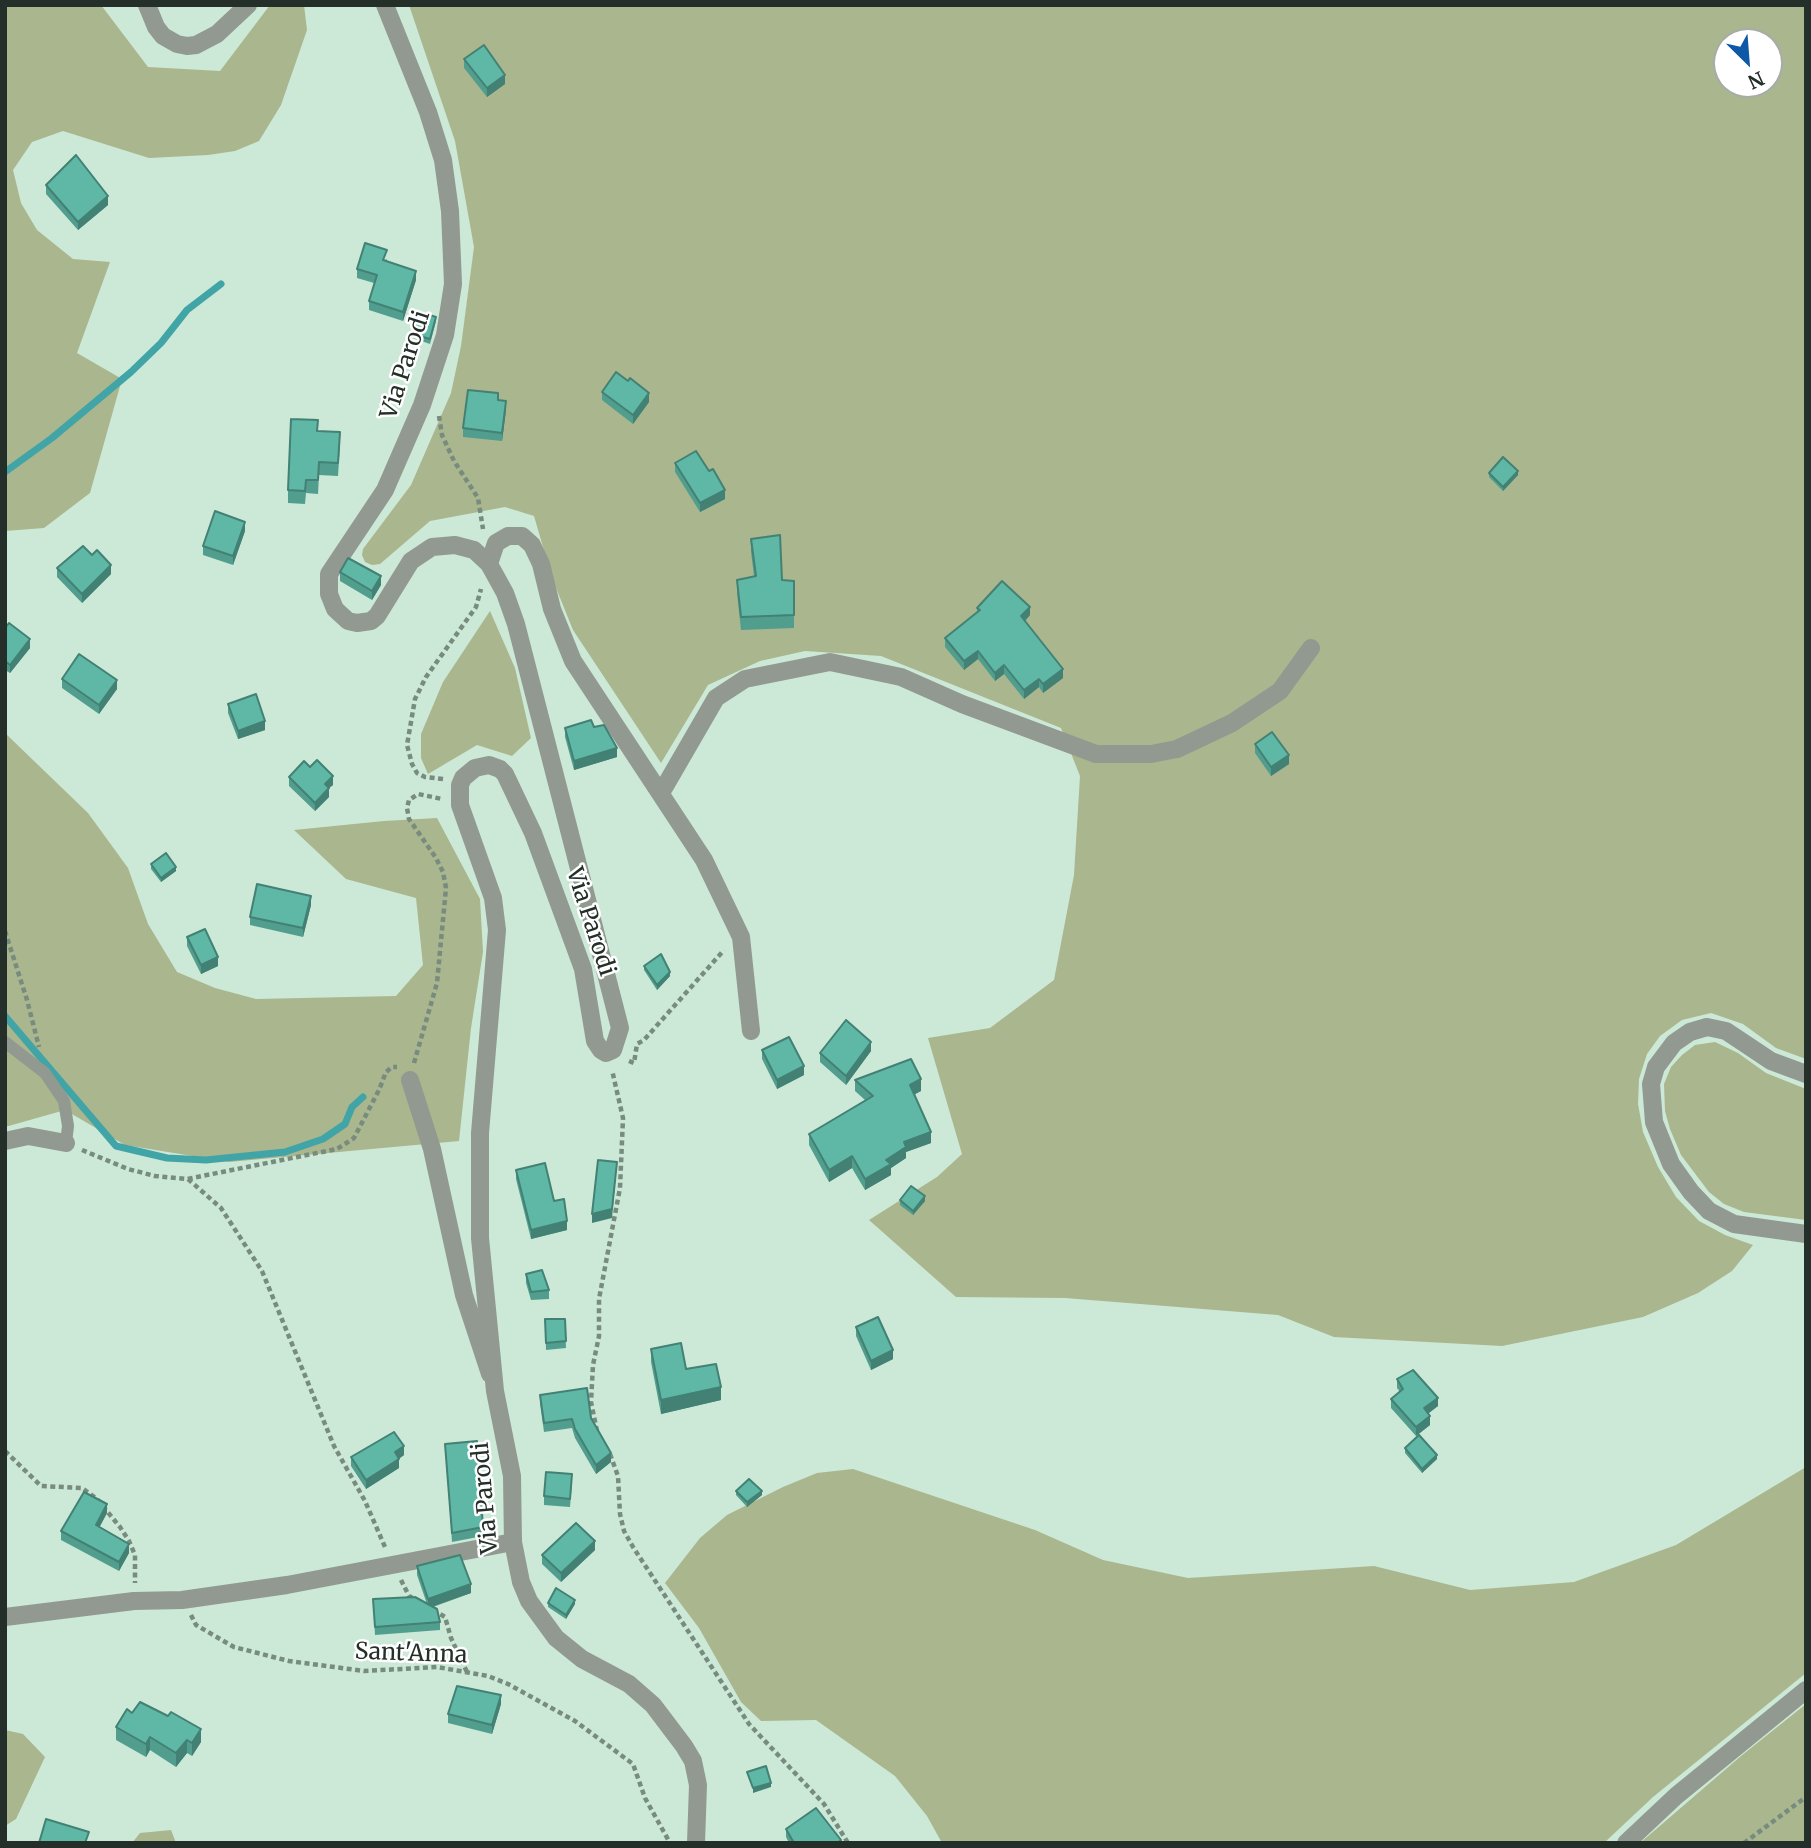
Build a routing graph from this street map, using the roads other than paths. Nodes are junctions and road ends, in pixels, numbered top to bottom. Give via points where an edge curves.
1 (147, 5) edge
2 (248, 5) edge
3 (385, 5) edge
4 (489, 564) junction
5 (1311, 649) dead end
6 (661, 793) junction
7 (751, 1031) dead end
8 (5, 1042) edge
9 (1806, 1074) edge
10 (410, 1080) road end
11 (5, 1141) edge
12 (66, 1143) joint
13 (1806, 1234) edge
14 (495, 1391) junction
15 (513, 1542) junction
16 (5, 1617) edge
17 (1806, 1690) edge
18 (696, 1843) edge
19 (1626, 1843) edge

1 - 2 street via 163,36 187,46 217,34
3 - 4 street, Via Parodi via 443,160 453,284 445,335 422,405 385,490 330,574 329,594 340,615 363,623 377,616 411,561 432,547 464,547
4 - 6 street via 496,543 508,536 523,536 532,545 573,661
4 - 14 street, Via Parodi via 516,624 620,1020 618,1040 607,1053 595,1041 583,969 551,879 505,774 489,765 475,768 463,778 459,799 497,914 480,1133 480,1238
5 - 6 street via 1280,691 1232,723 1177,749 1151,754 1096,754 901,677 830,662 745,679 716,698
6 - 7 street via 704,860 741,937
8 - 12 lane via 45,1073 64,1101
9 - 13 street via 1771,1060 1726,1031 1707,1027 1674,1043 1656,1067 1651,1084 1651,1110 1660,1138 1679,1178 1709,1211 1734,1224
10 - 14 street via 432,1149 464,1295
11 - 12 street via 28,1136
14 - 15 street, Via Parodi via 512,1476
15 - 16 street via 287,1585
15 - 18 street, Via Parodi via 529,1601 556,1638 582,1659 629,1684 653,1705 684,1746 698,1785
17 - 19 street

